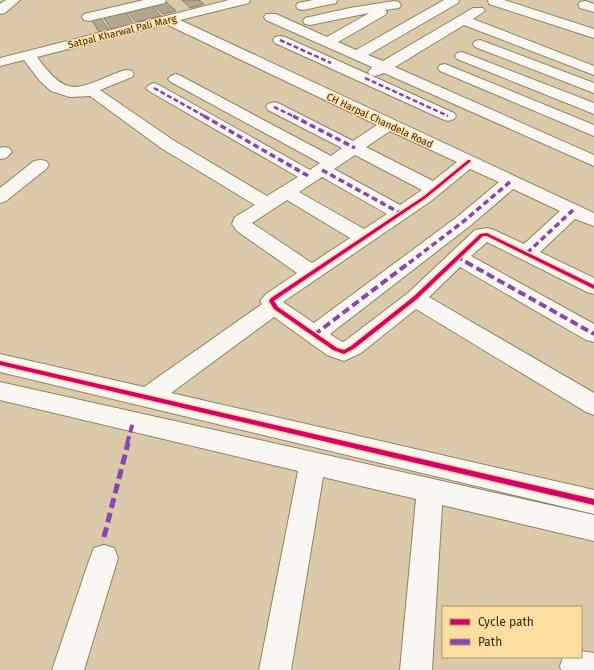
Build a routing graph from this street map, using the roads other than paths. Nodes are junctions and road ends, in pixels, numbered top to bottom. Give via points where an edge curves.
1 (13, 0) edge
2 (160, 0) edge
3 (242, 0) edge
4 (331, 0) edge
5 (450, 0) edge
6 (494, 0) edge
7 (592, 0) edge
8 (398, 2) edge
9 (544, 4) dead end
10 (303, 6) dead end
11 (594, 8) edge
12 (0, 10) edge
13 (478, 11) junction
14 (531, 13) junction
15 (89, 17) dead end
16 (271, 17) dead end
17 (166, 19) junction
18 (463, 20) junction
19 (310, 22) dead end
20 (497, 33) junction
21 (594, 34) edge
22 (280, 40) dead end
23 (328, 42) junction
24 (480, 44) junction
25 (0, 53) edge
26 (357, 55) junction
27 (24, 56) junction
28 (462, 56) junction
29 (0, 62) edge
30 (384, 66) junction
31 (445, 68) junction
32 (594, 70) edge
33 (127, 74) dead end
34 (176, 79) dead end
35 (421, 83) junction
36 (154, 88) dead end
37 (349, 88) junction
38 (594, 88) edge
39 (80, 92) junction
40 (274, 107) dead end
41 (594, 109) edge
42 (448, 116) dead end
43 (389, 124) junction
44 (594, 131) edge
45 (354, 148) junction
46 (594, 161) edge
47 (469, 162) junction
48 (40, 166) dead end
49 (321, 170) junction
50 (511, 181) junction
51 (436, 189) junction
52 (286, 192) junction
53 (0, 197) edge
54 (267, 204) junction
55 (573, 210) junction
56 (400, 213) junction
57 (594, 220) edge
58 (363, 238) junction
59 (527, 253) junction
60 (457, 257) junction
61 (310, 272) junction
62 (594, 287) edge
63 (415, 298) junction
64 (274, 306) junction
65 (594, 334) edge
66 (314, 335) junction
67 (0, 363) edge
68 (0, 391) edge
69 (148, 398) junction
70 (592, 400) edge
71 (312, 464) junction
72 (430, 491) junction
73 (594, 502) edge
74 (594, 528) edge
75 (104, 558) dead end
76 (68, 670) edge
77 (275, 670) edge
78 (416, 670) edge

1 - 12 street
2 - 15 street
3 - 17 street, Satpal Kharwal Pali Marg
4 - 10 street
5 - 13 street
5 - 26 street
6 - 13 street
6 - 14 street
7 - 11 street via 585,5
8 - 19 street
8 - 23 street
9 - 14 street
13 - 18 street
14 - 21 street
16 - 23 street
17 - 27 street, Satpal Kharwal Pali Marg
17 - 37 street, CH Harpal Chandela Road
18 - 20 street
18 - 30 street
20 - 24 street
20 - 32 street
22 - 37 street
23 - 26 street
24 - 28 street
24 - 38 street
25 - 27 street
26 - 30 street
27 - 29 street, Satpal Kharwal Pali Marg
27 - 39 street via 54,86 66,91
28 - 31 street
28 - 41 street
30 - 35 street
30 - 37 street
31 - 35 street
31 - 44 street
33 - 39 street
34 - 49 street
35 - 46 street
36 - 49 street
37 - 42 street
37 - 43 street, CH Harpal Chandela Road
39 - 54 street via 95,93 167,144
40 - 45 street
43 - 45 street
43 - 47 street, CH Harpal Chandela Road
45 - 49 street
45 - 51 street
47 - 50 street, CH Harpal Chandela Road
47 - 51 street
48 - 53 street
49 - 52 street
49 - 56 street
50 - 55 street, CH Harpal Chandela Road
50 - 66 street via 458,225
51 - 56 street
52 - 54 street
52 - 58 street
54 - 61 street via 243,220 242,226
55 - 57 street, CH Harpal Chandela Road
55 - 59 street
56 - 58 street
58 - 61 street
59 - 60 street via 487,234 482,235
59 - 62 street
60 - 63 street
60 - 65 street
61 - 64 street via 273,299 271,301
63 - 66 street via 344,352
63 - 70 street
64 - 66 street
64 - 69 street
67 - 69 street
68 - 71 street
69 - 73 street
71 - 72 street
71 - 77 street
72 - 74 street
72 - 78 street
75 - 76 street

